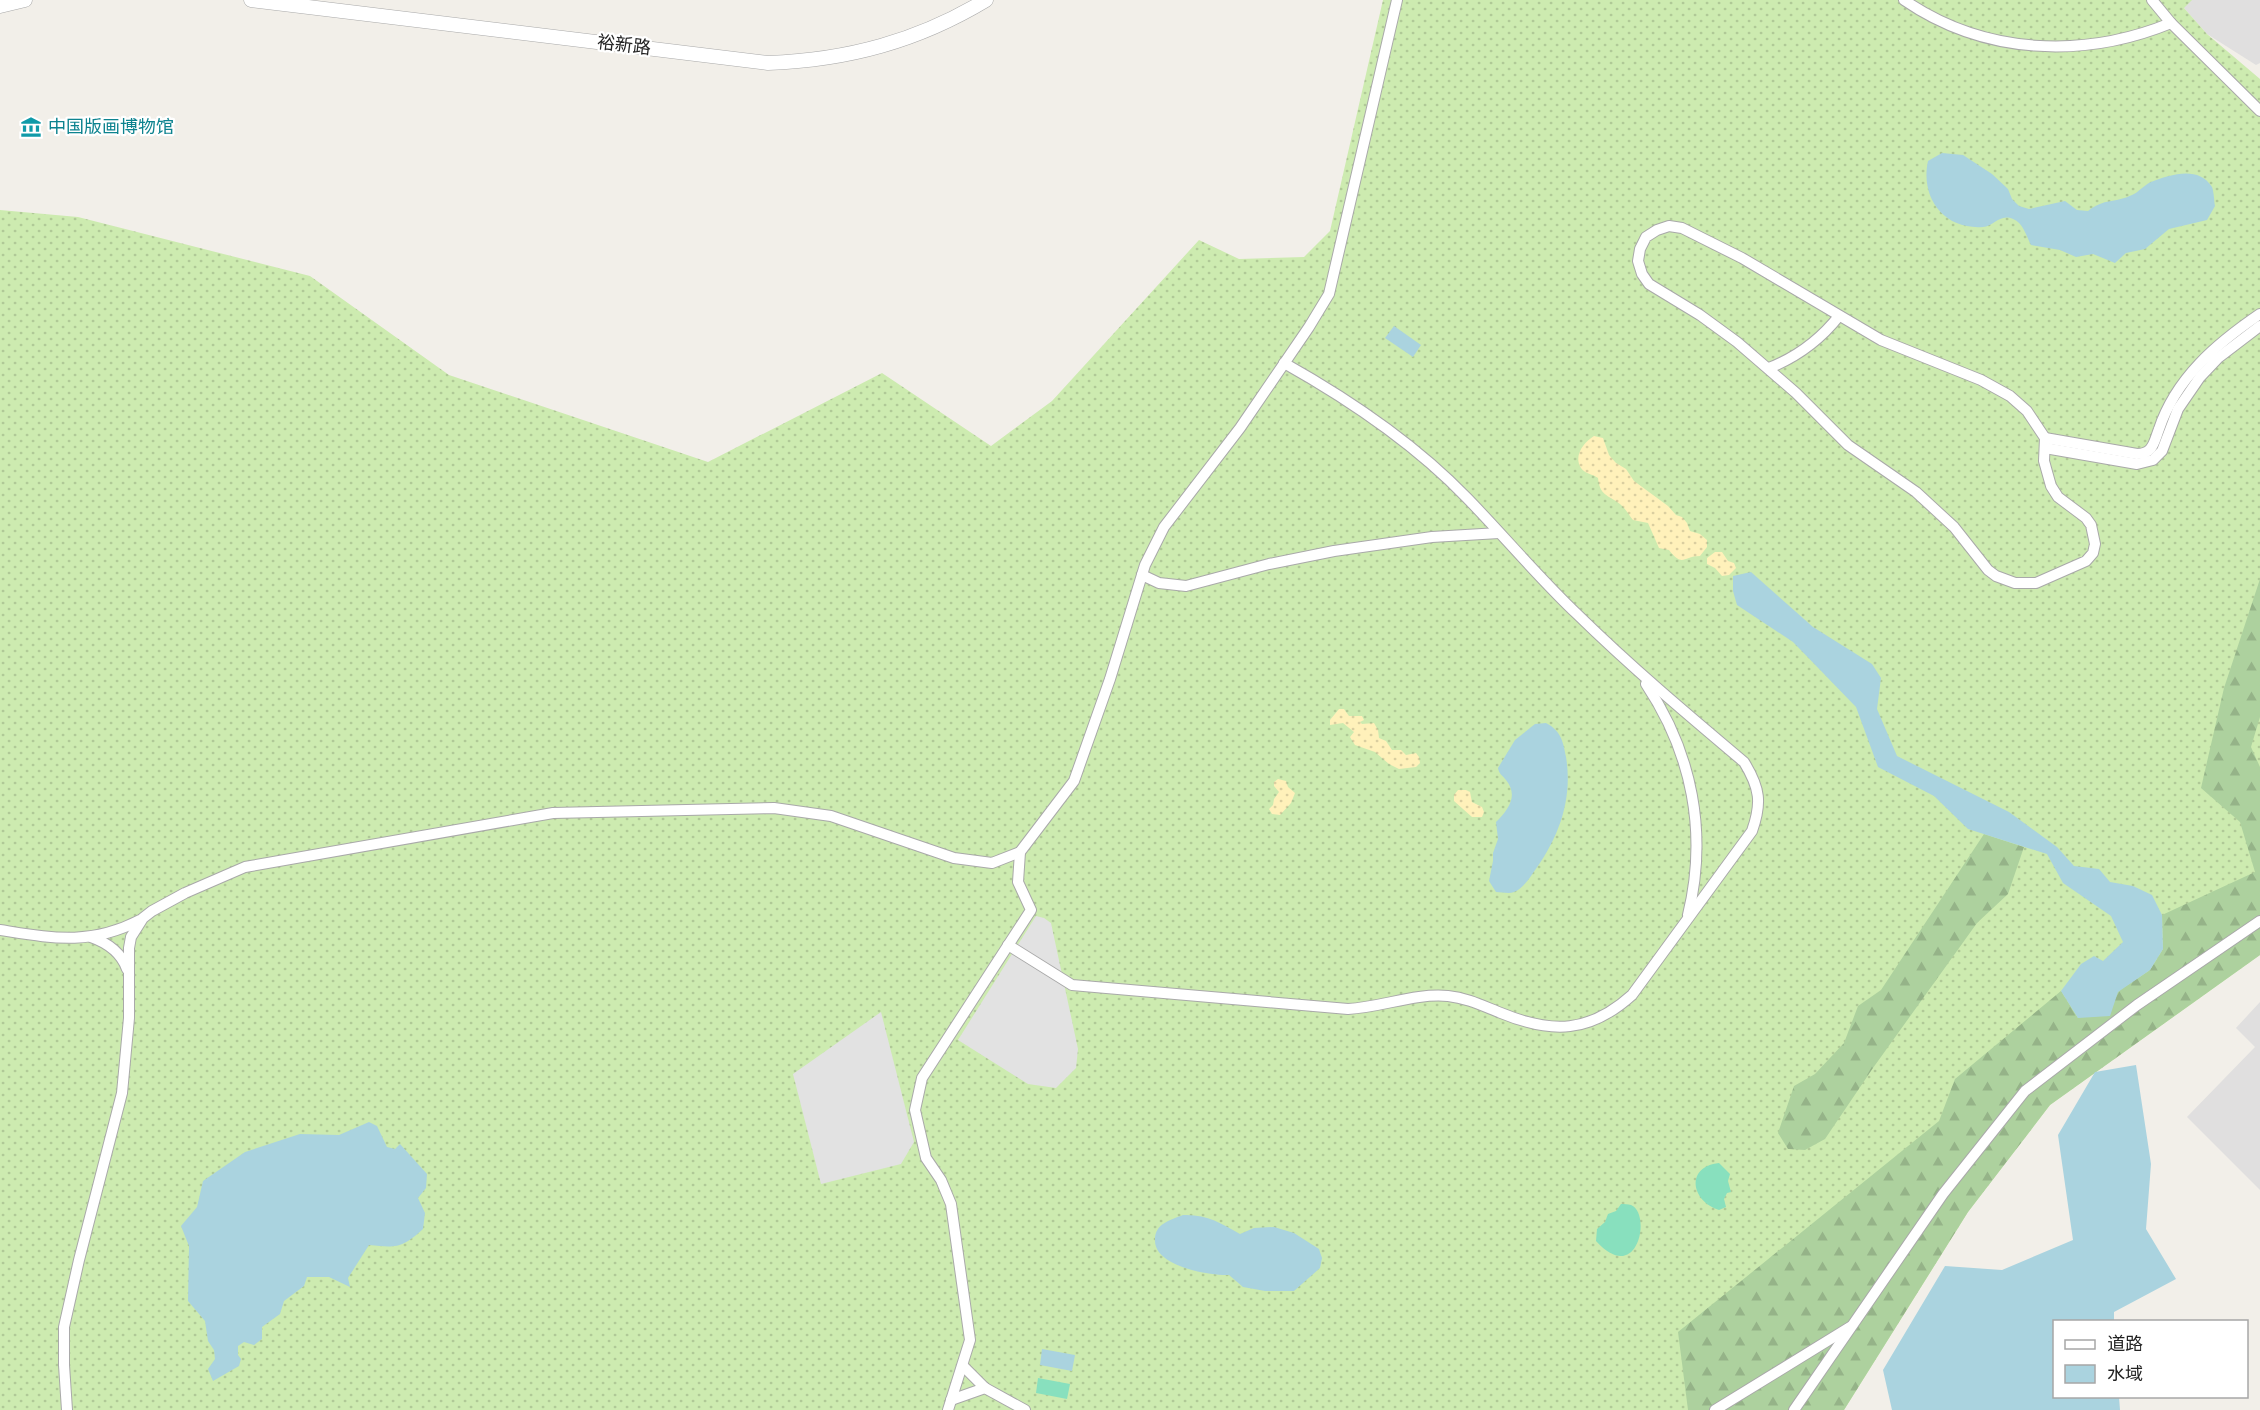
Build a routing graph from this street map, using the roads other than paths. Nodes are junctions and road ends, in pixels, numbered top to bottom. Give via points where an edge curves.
1 (25, 0) edge
2 (251, 0) edge
3 (986, 0) edge
4 (1396, 0) edge
5 (1904, 0) edge
6 (2152, 0) edge
7 (0, 6) edge
8 (2171, 23) junction
9 (2260, 111) edge
10 (2260, 314) edge
11 (1839, 316) junction
12 (2260, 326) edge
13 (1284, 363) junction
14 (1769, 368) junction
15 (2045, 443) junction
16 (1499, 533) junction
17 (1142, 575) junction
18 (1635, 669) junction
19 (1020, 852) junction
20 (152, 911) junction
21 (2260, 921) edge
22 (1686, 922) junction
23 (0, 930) edge
24 (90, 937) junction
25 (1008, 945) junction
26 (129, 974) junction
27 (1853, 1325) junction
28 (963, 1366) junction
29 (985, 1388) junction
30 (949, 1405) edge
31 (67, 1410) edge
32 (1025, 1410) edge
33 (1715, 1410) edge
34 (1794, 1410) edge

1 - 7 street
2 - 3 street, 裕新路 via 768,63 893,44
4 - 13 street via 1329,294
5 - 8 street via 1967,32 2028,46 2112,42
6 - 8 street
8 - 9 street
10 - 15 street via 2192,370 2169,404 2148,452
11 - 14 street via 1813,344
11 - 14 street via 1771,274 1682,228 1669,226 1646,237 1638,261 1649,284 1709,321
11 - 15 street via 1890,344 2001,390 2027,411
12 - 15 street via 2200,376 2181,403 2162,451 2153,460 2137,464
13 - 16 street via 1350,402 1404,442 1461,492
13 - 17 street via 1164,527
14 - 15 street via 1848,445 1929,503 1988,570 2016,583 2036,583 2078,566 2093,553 2096,544 2086,518 2050,486
16 - 17 street via 1334,550 1186,586 1159,583
16 - 18 street
17 - 19 street via 1074,781
18 - 22 street via 1673,730 1694,798 1697,860
18 - 22 street via 1744,762 1759,796 1752,831
19 - 20 street via 992,863 954,858 831,816 774,808 553,813 246,867
19 - 25 street via 1018,882 1031,910
20 - 24 street via 126,927
20 - 26 street via 131,937
21 - 27 street via 2137,1005 2025,1091 1943,1194
22 - 25 street via 1643,982 1620,1006 1590,1022 1556,1028 1523,1022 1467,999 1437,995 1341,1009 1072,985
23 - 24 street via 54,938
24 - 26 street via 111,946
25 - 28 street via 922,1078 915,1110 926,1158 951,1204 970,1340
26 - 31 street via 128,1043 122,1093 64,1327
27 - 33 street
27 - 34 street
28 - 29 street
28 - 30 street
29 - 30 street
29 - 32 street

